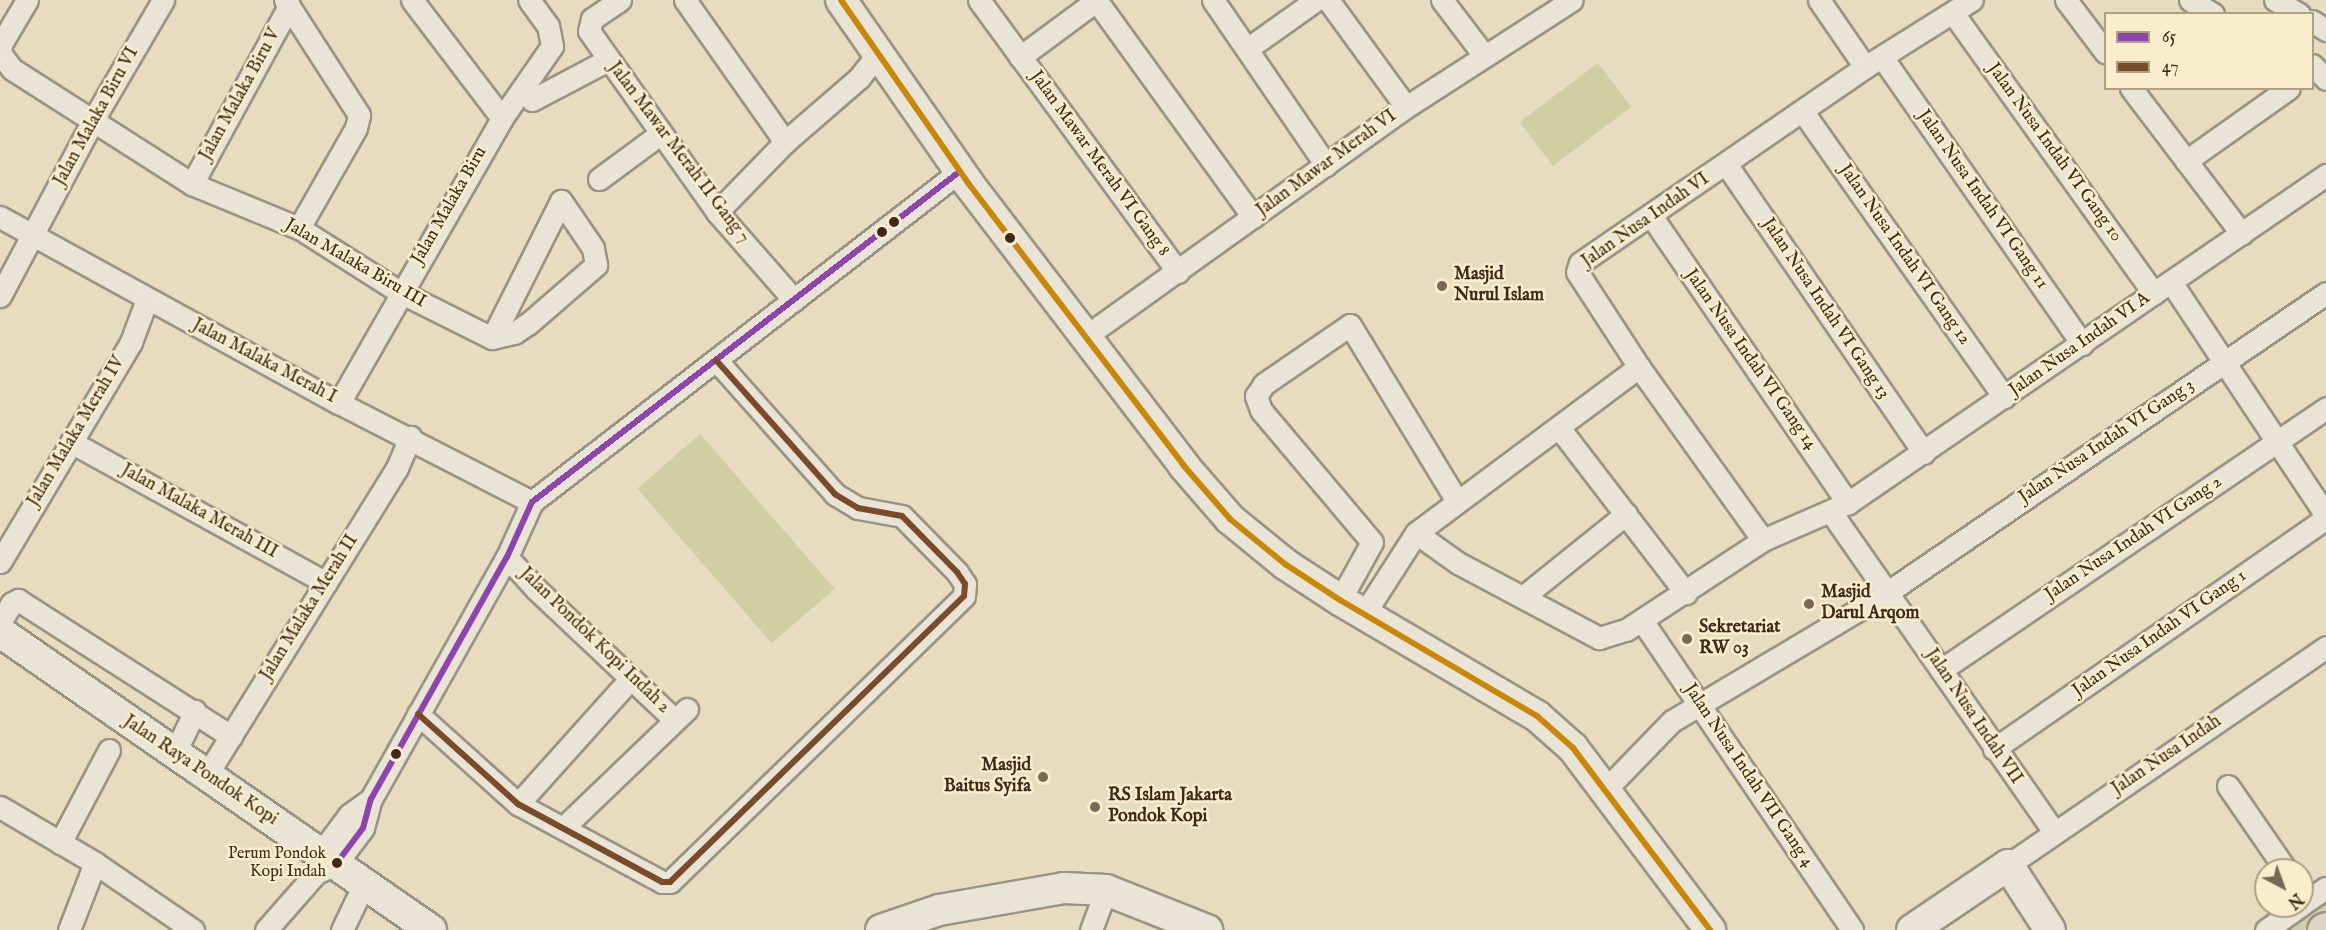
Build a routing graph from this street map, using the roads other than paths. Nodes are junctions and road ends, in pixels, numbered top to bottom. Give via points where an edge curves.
1 (27, 0) edge
2 (163, 0) edge
3 (412, 0) edge
4 (529, 0) edge
5 (620, 0) edge
6 (685, 0) edge
7 (841, 0) edge
8 (979, 0) edge
9 (1097, 0) edge
10 (1213, 0) edge
11 (1316, 0) edge
12 (1328, 0) edge
13 (1442, 0) edge
14 (1819, 0) edge
15 (1972, 0) edge
16 (2066, 0) edge
17 (2190, 0) edge
18 (2275, 0) edge
19 (287, 3) edge
20 (1560, 3) edge
21 (2210, 12) edge
22 (2296, 12) edge
23 (1953, 13) junction
24 (1247, 49) junction
25 (2104, 50) edge
26 (879, 52) junction
27 (1483, 54) junction
28 (1020, 57) junction
29 (608, 60) junction
30 (1873, 62) junction
31 (2136, 90) edge
32 (2286, 90) edge
33 (532, 100) dead end
34 (1406, 107) junction
35 (1803, 112) junction
36 (502, 118) junction
37 (93, 120) junction
38 (660, 134) junction
39 (786, 142) junction
40 (2186, 161) junction
41 (1726, 164) junction
42 (1326, 165) junction
43 (959, 172) junction
44 (2326, 175) edge
45 (599, 179) dead end
46 (192, 184) junction
47 (717, 212) junction
48 (0, 217) edge
49 (1253, 217) junction
50 (1652, 217) junction
51 (299, 228) junction
52 (2242, 234) junction
53 (33, 235) junction
54 (1178, 272) junction
55 (2163, 288) junction
56 (400, 292) junction
57 (2326, 293) edge
58 (0, 296) edge
59 (147, 299) junction
60 (794, 300) junction
61 (1086, 336) junction
62 (492, 338) junction
63 (2082, 344) junction
64 (716, 360) junction
65 (2224, 361) junction
66 (1639, 367) junction
67 (2004, 398) junction
68 (339, 403) junction
69 (2326, 408) edge
70 (1560, 429) junction
71 (410, 437) junction
72 (71, 442) junction
73 (2275, 442) junction
74 (1924, 453) junction
75 (1457, 501) junction
76 (532, 502) junction
77 (1840, 507) junction
78 (1626, 514) junction
79 (2326, 517) edge
80 (1416, 533) junction
81 (1763, 540) junction
82 (507, 557) junction
83 (0, 562) edge
84 (326, 583) junction
85 (1888, 592) junction
86 (1686, 593) junction
87 (1524, 596) junction
88 (1352, 607) junction
89 (0, 622) edge
90 (1643, 622) junction
91 (0, 632) edge
92 (2326, 646) edge
93 (1941, 670) junction
94 (630, 679) junction
95 (1700, 706) junction
96 (195, 711) junction
97 (417, 714) junction
98 (231, 736) junction
99 (1994, 749) junction
100 (109, 750) dead end
101 (174, 754) junction
102 (206, 776) junction
103 (2228, 786) dead end
104 (1606, 789) junction
105 (518, 804) junction
106 (0, 809) edge
107 (565, 826) junction
108 (2054, 832) junction
109 (60, 843) junction
110 (2278, 858) edge
111 (95, 862) junction
112 (324, 864) junction
113 (2008, 865) junction
114 (364, 884) junction
115 (1106, 890) junction
116 (2281, 918) edge
117 (935, 920) edge
118 (69, 930) edge
119 (192, 930) edge
120 (266, 930) edge
121 (342, 930) edge
122 (431, 930) edge
123 (881, 930) edge
124 (1091, 930) edge
125 (1207, 930) edge
126 (1710, 930) edge
127 (1852, 930) edge
128 (1912, 930) edge
129 (2050, 930) edge
130 (2266, 930) edge

1 - 37 street, Jalan Malaka Biru III via 1,44 5,62
2 - 37 street, Jalan Malaka Biru VI
3 - 36 street
4 - 36 street, Jalan Malaka Biru via 548,26 552,46
5 - 29 street, Jalan Mawar Merah II Gang 7 via 589,22 589,31
6 - 39 street
7 - 26 street
8 - 28 street, Jalan Mawar Merah VI Gang 8
9 - 28 street
9 - 49 street
10 - 24 street
11 - 24 street
12 - 34 street
13 - 27 street
14 - 30 street, Jalan Nusa Indah VI Gang 11
15 - 23 street, Jalan Nusa Indah VI
16 - 25 street
17 - 21 street
18 - 22 street
19 - 46 street, Jalan Malaka Biru V
19 - 51 street via 359,115 357,128
20 - 27 street, Jalan Mawar Merah VI
23 - 30 street, Jalan Nusa Indah VI
23 - 55 street, Jalan Nusa Indah VI Gang 10
24 - 42 street
26 - 39 street via 859,78
26 - 43 street
27 - 34 street, Jalan Mawar Merah VI
28 - 54 street, Jalan Mawar Merah VI Gang 8
29 - 33 street
29 - 38 street, Jalan Mawar Merah II Gang 7
30 - 35 street, Jalan Nusa Indah VI
30 - 63 street, Jalan Nusa Indah VI Gang 11
31 - 40 street
32 - 40 street
34 - 42 street, Jalan Mawar Merah VI
35 - 41 street, Jalan Nusa Indah VI
35 - 67 street, Jalan Nusa Indah VI Gang 12
36 - 56 street, Jalan Malaka Biru
37 - 46 street, Jalan Malaka Biru III
37 - 53 street, Jalan Malaka Biru VI
38 - 45 street
38 - 47 street, Jalan Mawar Merah II Gang 7
39 - 47 street
40 - 52 street
41 - 50 street, Jalan Nusa Indah VI
41 - 74 street, Jalan Nusa Indah VI Gang 13
42 - 49 street, Jalan Mawar Merah VI
43 - 60 street
43 - 61 street
44 - 52 street, Jalan Nusa Indah VI A
46 - 51 street, Jalan Malaka Biru III
47 - 60 street, Jalan Mawar Merah II Gang 7
48 - 53 street, Jalan Malaka Merah I
49 - 54 street, Jalan Mawar Merah VI
50 - 66 street, Jalan Nusa Indah VI via 1580,264 1577,272
50 - 77 street, Jalan Nusa Indah VI Gang 14
51 - 56 street, Jalan Malaka Biru III
52 - 55 street, Jalan Nusa Indah VI A
53 - 58 street, Jalan Malaka Biru VI
53 - 59 street, Jalan Malaka Merah I
54 - 61 street, Jalan Mawar Merah VI
55 - 63 street, Jalan Nusa Indah VI A
55 - 65 street, Jalan Nusa Indah VI Gang 10
56 - 62 street, Jalan Malaka Biru III
56 - 68 street, Jalan Malaka Biru
57 - 65 street, Jalan Nusa Indah VI Gang 3
59 - 68 street, Jalan Malaka Merah I
59 - 72 street, Jalan Malaka Merah IV via 131,342
60 - 64 street
61 - 88 street via 1184,466 1230,519 1285,564
62 - 62 street via 514,333 529,323 596,265 593,248 561,201
63 - 67 street, Jalan Nusa Indah VI A
64 - 76 street
64 - 107 street via 835,494 858,508 902,516 957,572 966,590 670,882 662,882
65 - 73 street, Jalan Nusa Indah VI Gang 10
65 - 85 street, Jalan Nusa Indah VI Gang 3
66 - 70 street
66 - 81 street
67 - 74 street, Jalan Nusa Indah VI A
68 - 71 street, Jalan Malaka Merah I
69 - 73 street, Jalan Nusa Indah VI Gang 2
70 - 75 street
70 - 78 street
71 - 76 street, Jalan Malaka Merah I
71 - 84 street, Jalan Malaka Merah II via 397,468
72 - 83 street, Jalan Malaka Merah IV
72 - 84 street, Jalan Malaka Merah III
73 - 79 street, Jalan Nusa Indah VI Gang 10
73 - 93 street, Jalan Nusa Indah VI Gang 2
74 - 77 street, Jalan Nusa Indah VI A
75 - 80 street
75 - 88 street via 1350,325 1264,384 1256,396 1261,410 1372,546
76 - 82 street
77 - 81 street, Jalan Nusa Indah VI A
77 - 85 street, Jalan Nusa Indah VII
78 - 86 street
78 - 87 street
79 - 99 street, Jalan Nusa Indah VI Gang 1
80 - 87 street, Jalan Nusa Indah VI A via 1458,563
80 - 88 street
81 - 86 street, Jalan Nusa Indah VI A
82 - 94 street, Jalan Pondok Kopi Indah 2
82 - 97 street
84 - 98 street, Jalan Malaka Merah II
85 - 93 street, Jalan Nusa Indah VII
85 - 95 street, Jalan Nusa Indah VI Gang 3
86 - 90 street, Jalan Nusa Indah VI A
87 - 90 street, Jalan Nusa Indah VI A via 1599,638
88 - 104 street via 1537,716 1573,747
89 - 96 street via 18,600
90 - 95 street, Jalan Nusa Indah VII Gang 4
91 - 101 street, Jalan Raya Pondok Kopi
92 - 108 street, Jalan Nusa Indah
93 - 99 street, Jalan Nusa Indah VII
94 - 105 street
94 - 107 street, Jalan Pondok Kopi Indah 2 via 680,714
95 - 104 street, Jalan Nusa Indah VI Gang 3 via 1656,734
95 - 127 street, Jalan Nusa Indah VII Gang 4
96 - 98 street
96 - 101 street
97 - 105 street
97 - 112 street via 371,799 363,828
98 - 102 street, Jalan Malaka Merah II
99 - 108 street, Jalan Nusa Indah VII
100 - 109 street
101 - 102 street, Jalan Raya Pondok Kopi
102 - 112 street, Jalan Raya Pondok Kopi
103 - 110 street
104 - 126 street
105 - 107 street
106 - 109 street
108 - 113 street, Jalan Nusa Indah
109 - 111 street
111 - 118 street
111 - 119 street
112 - 114 street, Jalan Raya Pondok Kopi
112 - 120 street
113 - 128 street
113 - 129 street
114 - 121 street
114 - 122 street, Jalan Raya Pondok Kopi
115 - 117 street via 1064,888
115 - 124 street
115 - 125 street
116 - 130 street
117 - 123 street

